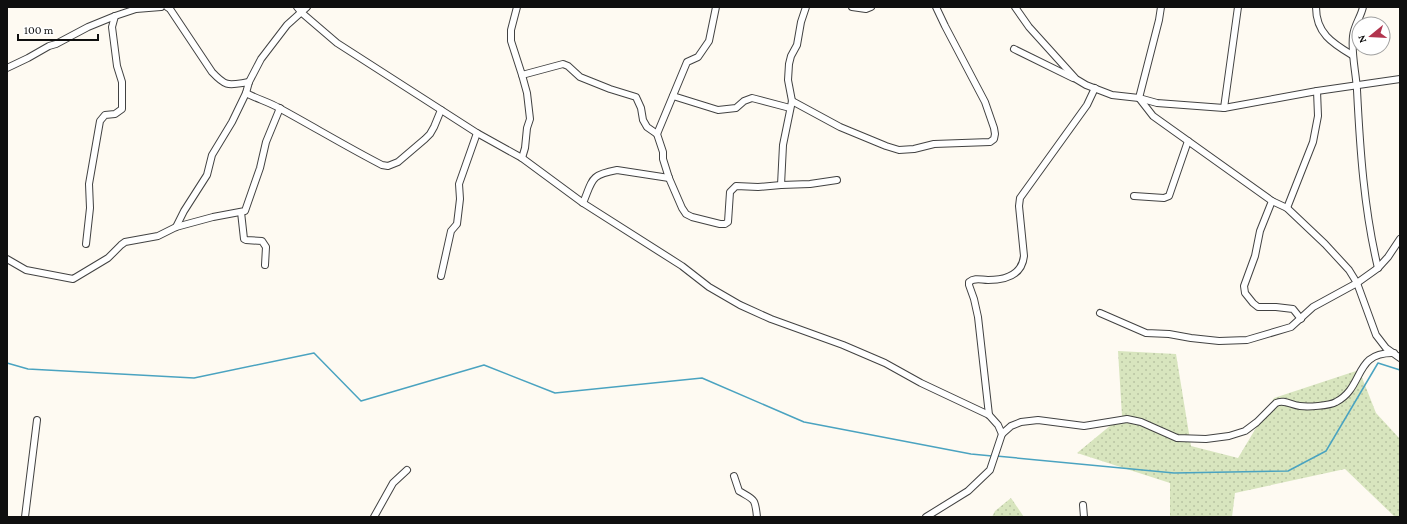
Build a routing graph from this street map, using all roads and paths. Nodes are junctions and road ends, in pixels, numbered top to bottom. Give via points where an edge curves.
1 (161, 7) edge
2 (167, 7) edge
3 (297, 7) edge
4 (307, 7) edge
5 (517, 7) edge
6 (716, 7) edge
7 (806, 7) edge
8 (852, 7) edge
9 (871, 7) edge
10 (936, 7) edge
11 (1015, 7) edge
12 (1161, 7) edge
13 (1238, 7) edge
14 (1316, 7) edge
15 (302, 13) junction
16 (115, 16) junction
17 (1014, 49) dead end
18 (1351, 54) edge
19 (1352, 56) edge
20 (7, 68) edge
21 (522, 74) junction
22 (1400, 80) edge
23 (249, 82) junction
24 (1086, 85) junction
25 (1356, 86) junction
26 (1095, 88) junction
27 (1317, 91) junction
28 (246, 93) junction
29 (673, 96) junction
30 (1139, 98) junction
31 (792, 101) junction
32 (280, 108) junction
33 (790, 108) junction
34 (1224, 108) junction
35 (441, 110) junction
36 (477, 133) junction
37 (657, 134) junction
38 (1188, 141) junction
39 (522, 158) junction
40 (668, 178) junction
41 (837, 180) dead end
42 (781, 185) junction
43 (1134, 196) dead end
44 (1272, 201) junction
45 (583, 203) junction
46 (1287, 208) junction
47 (241, 212) junction
48 (176, 227) junction
49 (1400, 239) edge
50 (86, 244) dead end
51 (7, 259) edge
52 (265, 265) dead end
53 (1378, 268) junction
54 (441, 276) dead end
55 (1357, 283) junction
56 (1100, 313) dead end
57 (1301, 319) junction
58 (1394, 353) junction
59 (1400, 358) edge
60 (989, 414) junction
61 (37, 420) dead end
62 (1002, 434) junction
63 (407, 470) dead end
64 (734, 476) dead end
65 (1083, 505) dead end
66 (25, 517) edge
67 (374, 517) edge
68 (758, 517) edge
69 (926, 517) edge
70 (1084, 517) edge

1 - 16 street via 136,9
2 - 23 street via 220,81 226,84
3 - 15 street
4 - 15 street
5 - 21 street via 511,41
6 - 29 street via 709,41 698,57 687,62
7 - 31 street via 797,45 789,64 788,80
8 - 9 street
10 - 31 street via 985,102 995,134 990,142 934,144 899,150 840,127
11 - 24 street via 1045,46 1076,79
12 - 30 street
13 - 34 street
14 - 18 street via 1323,33
15 - 23 street via 287,25 261,59
15 - 35 street via 337,43
16 - 20 street
16 - 50 street via 112,27 117,66 122,82 122,109 115,114 105,114 100,121 89,184 90,208
17 - 24 street
19 - 25 street
21 - 37 street via 563,64 568,66 580,77 636,97 647,128
21 - 39 street via 530,119
22 - 25 street
23 - 28 street
24 - 26 street
25 - 27 street
25 - 53 street via 1367,211
26 - 30 street via 1112,95
26 - 60 street via 1083,110 1020,198 1024,256 1018,271 1000,279 975,279 969,282 978,317
27 - 34 street
27 - 46 street via 1318,116 1313,142
28 - 32 street
28 - 48 street via 212,155 207,175
29 - 33 street via 718,110 736,108 752,98
29 - 37 street
30 - 34 street via 1157,103
30 - 38 street via 1153,116
31 - 33 street
32 - 35 street via 345,147 388,166 398,162 430,134
32 - 47 street via 266,142 247,207
33 - 42 street via 783,145
35 - 36 street
36 - 39 street
36 - 54 street via 459,184 460,198 456,224 450,234
37 - 40 street
38 - 43 street via 1169,196
38 - 44 street
39 - 45 street
40 - 42 street via 686,214 720,224 728,222 730,192 736,186
40 - 45 street via 617,170 602,174 593,180
41 - 42 street
44 - 46 street
44 - 57 street via 1260,231 1244,291 1258,307 1276,306 1293,309
45 - 60 street via 740,305 885,363 921,383
46 - 55 street via 1326,244
47 - 48 street
47 - 52 street via 244,239 262,241 266,247
48 - 51 street via 158,236 125,242 108,258 73,279 26,270
49 - 53 street
53 - 55 street
55 - 57 street via 1313,307
55 - 58 street via 1376,335 1386,348
56 - 57 street via 1146,333 1219,341 1247,340 1286,330
58 - 59 street
58 - 62 street via 1378,354 1371,358 1348,394 1336,403 1299,406 1279,401 1245,431 1229,436 1206,439 1176,438 1141,422 1127,419 1084,426 1038,420 1021,422
60 - 62 street
61 - 66 street
62 - 69 street via 990,470 968,491
63 - 67 street via 392,483
64 - 68 street via 739,491 752,498 755,503
65 - 70 street

